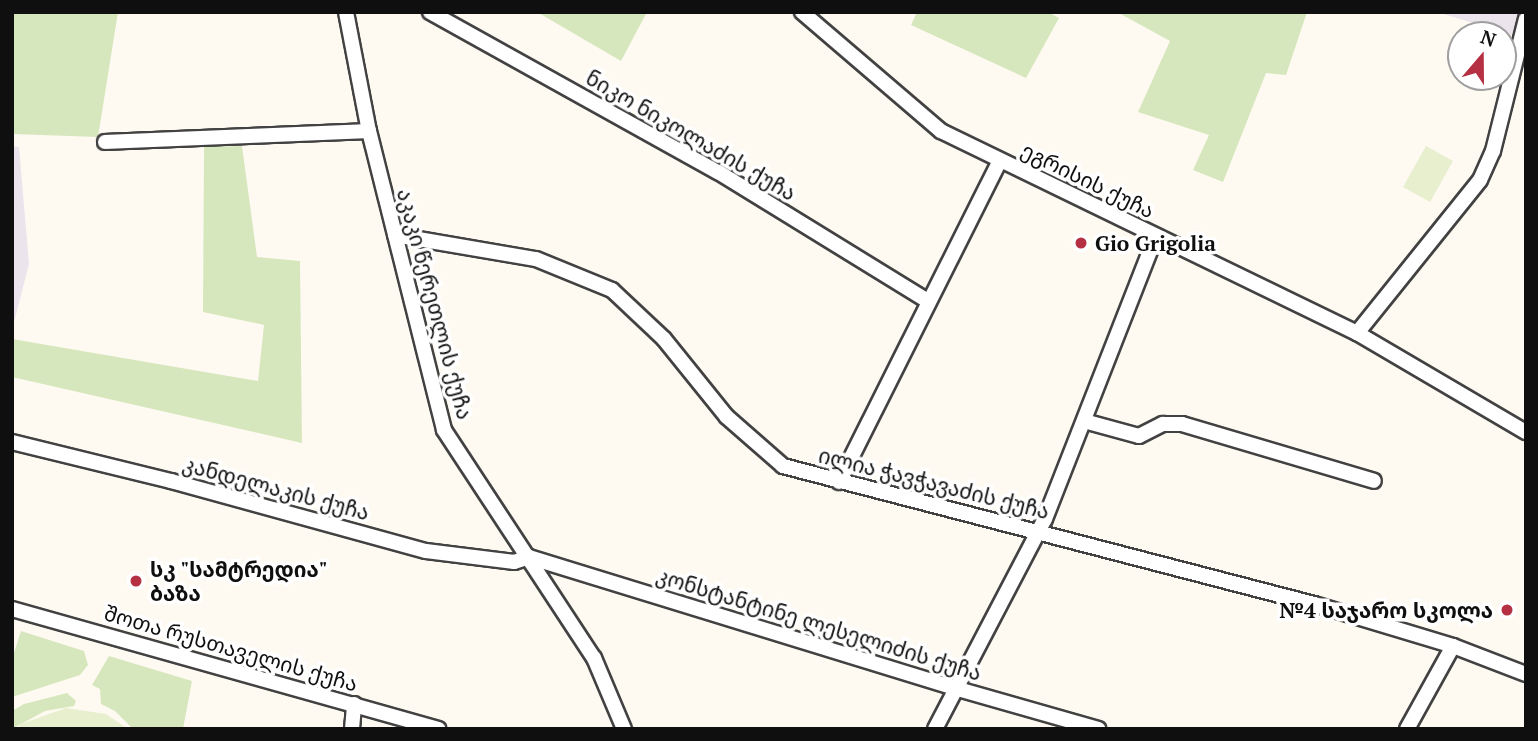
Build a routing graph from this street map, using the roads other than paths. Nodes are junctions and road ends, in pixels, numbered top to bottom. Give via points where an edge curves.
1 (346, 12) edge
2 (430, 12) edge
3 (802, 12) edge
4 (1526, 19) edge
5 (369, 131) junction
6 (106, 142) dead end
7 (1000, 161) junction
8 (395, 235) junction
9 (1156, 236) junction
10 (928, 301) junction
11 (1357, 332) junction
12 (1084, 421) junction
13 (1526, 432) edge
14 (12, 442) edge
15 (1374, 481) dead end
16 (839, 482) junction
17 (1038, 533) junction
18 (529, 557) junction
19 (12, 609) edge
20 (1453, 646) junction
21 (1526, 674) edge
22 (958, 690) junction
23 (354, 704) junction
24 (352, 729) edge
25 (438, 729) edge
26 (624, 729) edge
27 (935, 729) edge
28 (1098, 729) edge
29 (1407, 729) edge

1 - 5 street, აკაკი წერეთლის ქუჩა
2 - 10 street, ნიკო ნიკოლაძის ქუჩა via 718,173
3 - 7 street, ეგრისის ქუჩა via 941,131
4 - 11 street via 1493,150 1480,180
5 - 6 street
5 - 8 street, აკაკი წერეთლის ქუჩა
7 - 9 street, ეგრისის ქუჩა
7 - 10 street
8 - 16 street, ილია ჭავჭავაძის ქუჩა via 536,259 612,290 664,339 726,417 783,466
8 - 18 street, აკაკი წერეთლის ქუჩა via 444,429
9 - 11 street, ეგრისის ქუჩა
9 - 12 street
10 - 16 street
11 - 13 street, ეგრისის ქუჩა
12 - 15 street via 1139,436 1163,424 1182,424
12 - 17 street
14 - 18 street, კანდელაკის ქუჩა via 426,551 514,562
16 - 17 street, ილია ჭავჭავაძის ქუჩა
17 - 20 street, ილია ჭავჭავაძის ქუჩა via 1314,604
17 - 22 street
18 - 22 street, კონსტანტინე ლესელიძის ქუჩა
18 - 26 street, აკაკი წერეთლის ქუჩა via 594,658
19 - 23 street, შოთა რუსთაველის ქუჩა
20 - 21 street, ილია ჭავჭავაძის ქუჩა
20 - 29 street
22 - 27 street
22 - 28 street, კონსტანტინე ლესელიძის ქუჩა
23 - 24 street
23 - 25 street, შოთა რუსთაველის ქუჩა

